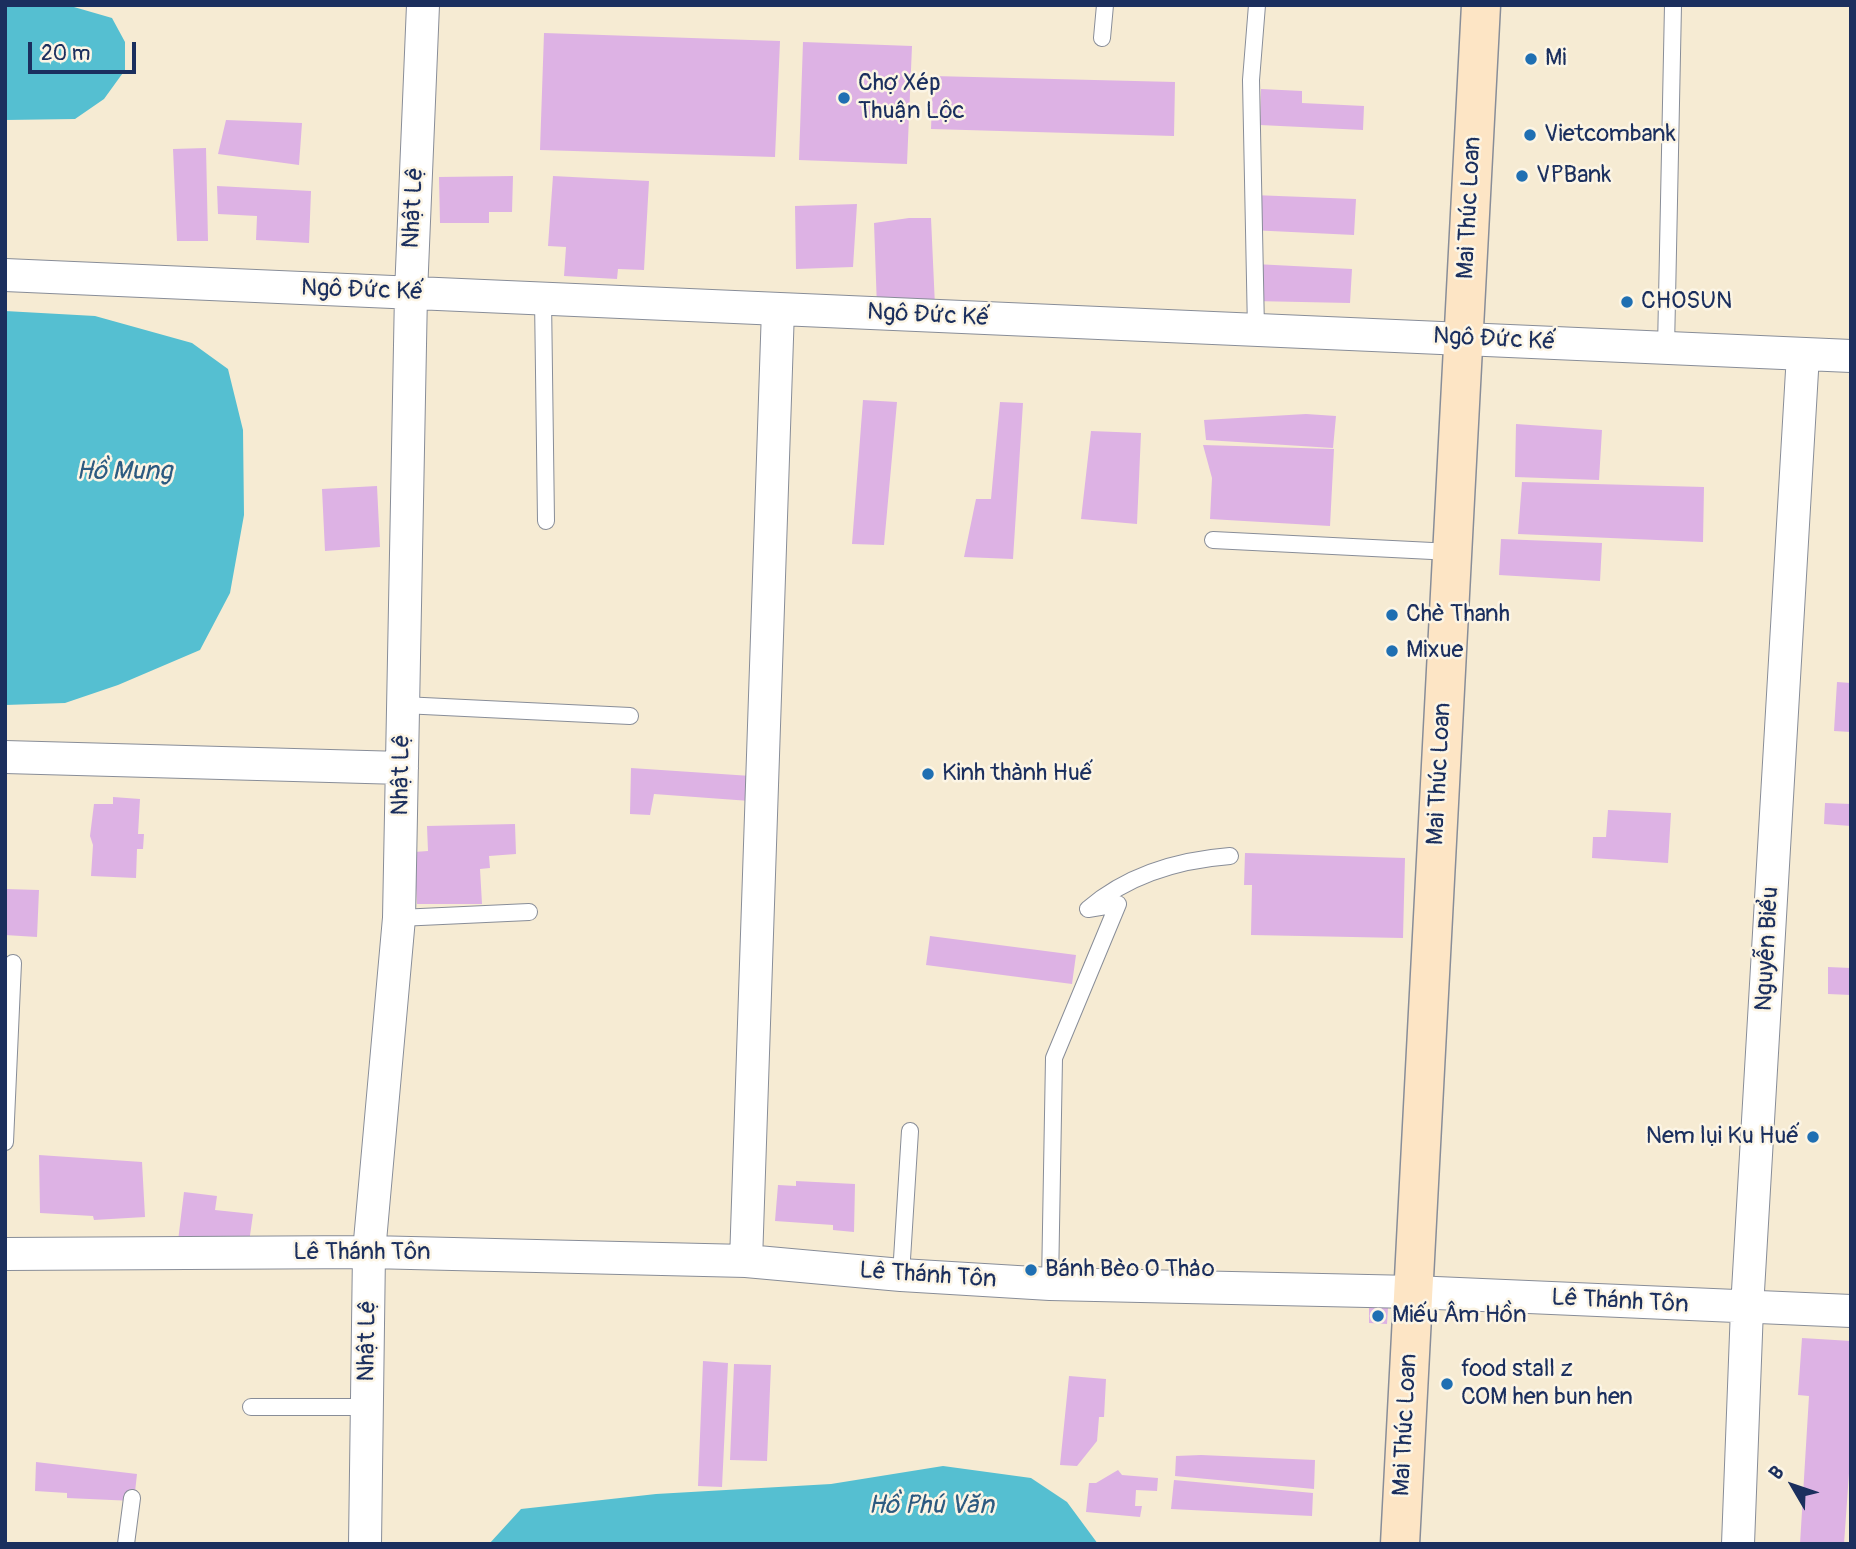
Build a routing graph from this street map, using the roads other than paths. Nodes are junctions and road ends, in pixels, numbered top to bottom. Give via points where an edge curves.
1 (423, 5) edge
2 (1105, 5) edge
3 (1257, 5) edge
4 (1481, 5) edge
5 (1672, 5) edge
6 (1102, 38) dead end
7 (5, 275) edge
8 (411, 293) junction
9 (543, 298) junction
10 (778, 309) junction
11 (1256, 330) junction
12 (1463, 339) junction
13 (1666, 348) junction
14 (1803, 354) junction
15 (1851, 356) edge
16 (546, 522) dead end
17 (1213, 540) dead end
18 (1452, 552) junction
19 (403, 705) junction
20 (630, 716) dead end
21 (5, 757) edge
22 (402, 768) junction
23 (1230, 856) dead end
24 (529, 912) dead end
25 (399, 918) junction
26 (13, 963) dead end
27 (911, 1131) dead end
28 (5, 1142) edge
29 (369, 1252) junction
30 (5, 1254) edge
31 (746, 1261) junction
32 (901, 1275) junction
33 (1050, 1284) junction
34 (1413, 1292) junction
35 (1747, 1308) junction
36 (1851, 1311) edge
37 (251, 1406) dead end
38 (367, 1407) junction
39 (132, 1498) dead end
40 (126, 1544) edge
41 (365, 1544) edge
42 (1400, 1544) edge
43 (1738, 1544) edge

1 - 8 street, Nhật Lệ
2 - 6 lane
3 - 11 lane via 1251,79
4 - 12 street, Mai Thúc Loan
5 - 13 lane
7 - 8 street, Ngô Đức Kế
8 - 9 street, Ngô Đức Kế
8 - 19 street, Nhật Lệ
9 - 10 street, Ngô Đức Kế
9 - 16 lane
10 - 11 street, Ngô Đức Kế
10 - 31 street
11 - 12 street, Ngô Đức Kế
12 - 13 street, Ngô Đức Kế
12 - 18 street, Mai Thúc Loan
13 - 14 street, Ngô Đức Kế
14 - 15 street, Ngô Đức Kế
14 - 35 street, Nguyễn Biểu
17 - 18 lane
18 - 34 street, Mai Thúc Loan
19 - 20 lane
19 - 22 street, Nhật Lệ
21 - 22 street
22 - 25 street, Nhật Lệ
23 - 33 lane via 1194,858 1163,867 1108,892 1088,909 1118,904 1054,1058
24 - 25 lane
25 - 29 street, Nhật Lệ
26 - 28 lane
27 - 32 lane
29 - 30 street, Lê Thánh Tôn
29 - 31 street, Lê Thánh Tôn
29 - 38 street, Nhật Lệ
31 - 32 street, Lê Thánh Tôn
32 - 33 street, Lê Thánh Tôn
33 - 34 street, Lê Thánh Tôn
34 - 35 street, Lê Thánh Tôn
34 - 42 street, Mai Thúc Loan
35 - 36 street, Lê Thánh Tôn
35 - 43 street, Nguyễn Biểu
37 - 38 lane
38 - 41 street, Nhật Lệ
39 - 40 lane

